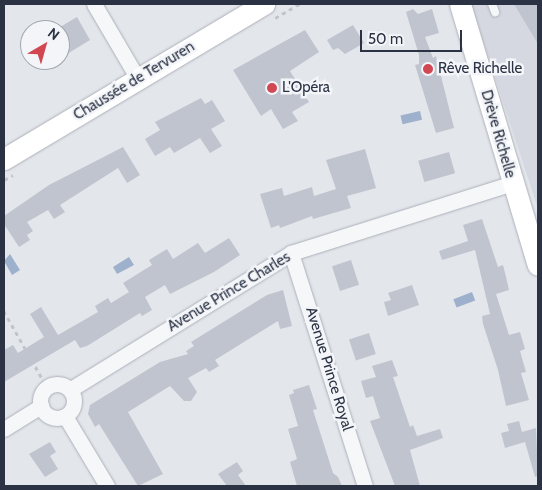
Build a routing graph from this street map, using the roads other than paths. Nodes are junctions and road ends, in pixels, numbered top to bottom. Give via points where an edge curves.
1 (94, 4) edge
2 (264, 4) edge
3 (460, 4) edge
4 (492, 4) edge
5 (494, 12) dead end
6 (138, 78) junction
7 (4, 159) edge
8 (513, 183) junction
9 (291, 253) junction
10 (538, 265) edge
11 (71, 389) junction
12 (41, 406) junction
13 (65, 416) junction
14 (4, 429) edge
15 (107, 486) edge
16 (365, 486) edge

1 - 6 street
2 - 6 main road, Chaussée de Tervuren
3 - 8 main road, Drève Richelle
4 - 5 lane
6 - 7 main road, Chaussée de Tervuren
8 - 9 street, Avenue Prince Charles
8 - 10 main road, Drève Richelle
9 - 11 street, Avenue Prince Charles
9 - 16 street, Avenue Prince Royal
11 - 12 street via 58,383 47,387 41,396
11 - 13 street via 75,402
12 - 13 street via 49,416
12 - 14 street
13 - 15 street

